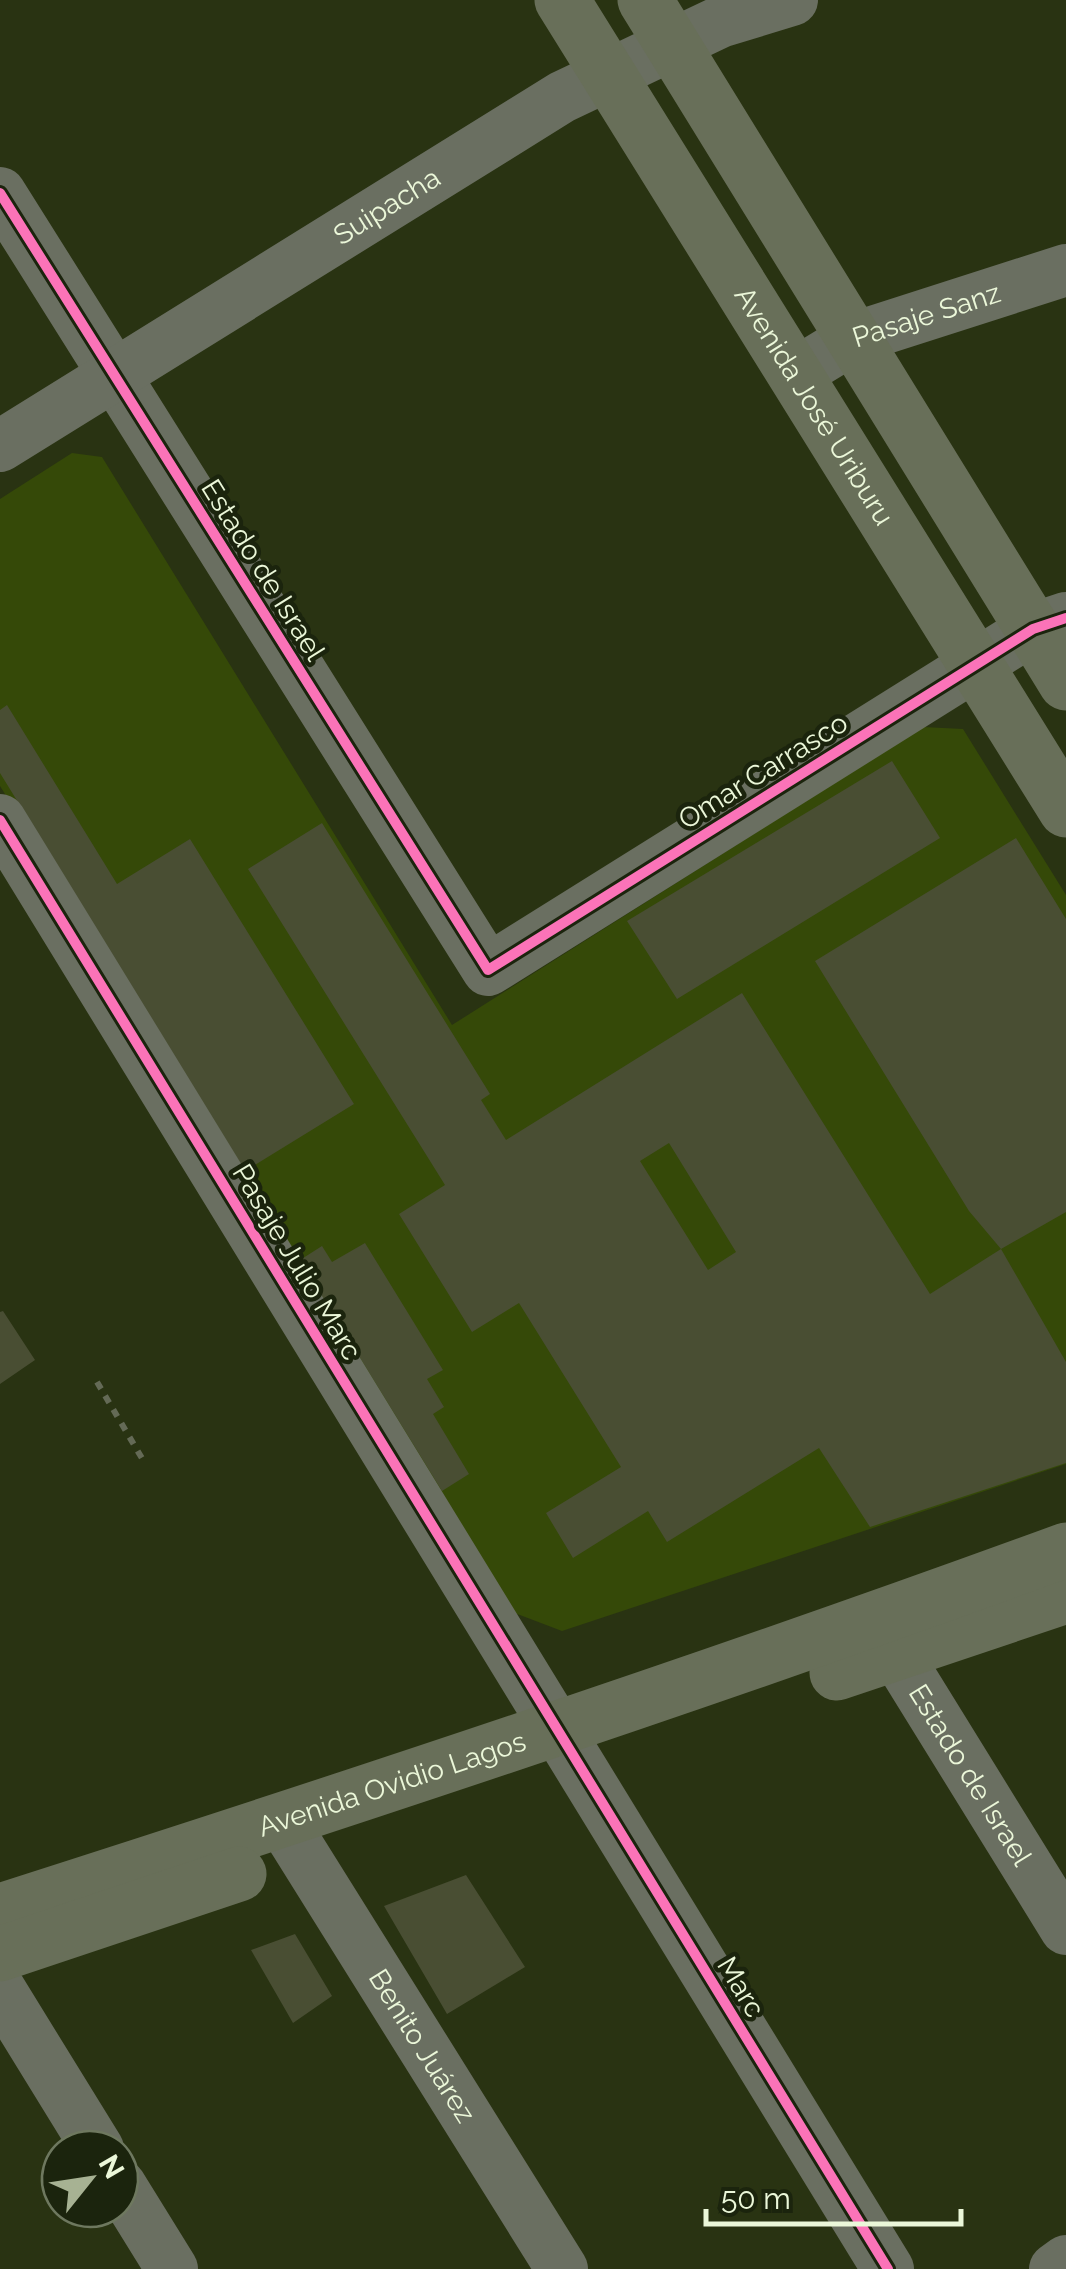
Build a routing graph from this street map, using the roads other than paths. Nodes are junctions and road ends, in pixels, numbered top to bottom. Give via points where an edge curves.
1 (562, 0) edge
2 (792, 0) edge
3 (659, 22) edge
4 (609, 75) junction
5 (0, 194) edge
6 (1066, 270) edge
7 (854, 338) junction
8 (794, 374) junction
9 (114, 376) junction
10 (0, 446) edge
11 (1049, 624) edge
12 (976, 664) junction
13 (1066, 683) edge
14 (1066, 810) edge
15 (0, 820) edge
16 (488, 970) joint
17 (1066, 1550) edge
18 (1066, 1596) edge
19 (885, 1636) junction
20 (566, 1744) junction
21 (292, 1837) junction
22 (0, 1910) edge
23 (1066, 1928) edge
24 (0, 1954) edge
25 (0, 1990) edge
26 (86, 2129) edge
27 (140, 2217) edge
28 (1066, 2261) edge
29 (172, 2269) edge
30 (562, 2269) edge
31 (888, 2269) edge
32 (1054, 2269) edge

1 - 4 main road, Avenida José Uriburu
2 - 3 street, Suipacha via 720,22
3 - 4 street, Suipacha
3 - 7 main road
4 - 8 main road, Avenida José Uriburu
4 - 9 street, Suipacha via 562,97
5 - 9 street, Estado de Israel
6 - 7 street, Pasaje Sanz
7 - 8 street, Pasaje Sanz
7 - 11 main road
8 - 12 main road, Avenida José Uriburu
9 - 10 street, Suipacha
9 - 16 street, Estado de Israel
11 - 12 street, Omar Carrasco
11 - 13 main road
12 - 14 main road, Avenida José Uriburu
12 - 16 street, Omar Carrasco
15 - 20 street, Pasaje Julio Marc
17 - 19 main road, Avenida Ovidio Lagos
18 - 19 main road, Avenida Ovidio Lagos
19 - 20 main road, Avenida Ovidio Lagos
19 - 23 street, Estado de Israel
20 - 21 main road, Avenida Ovidio Lagos
20 - 31 street, Marc
21 - 22 main road, Avenida Ovidio Lagos
21 - 24 main road, Avenida Ovidio Lagos
21 - 30 street, Benito Juárez
25 - 26 street
27 - 29 street
28 - 32 street

